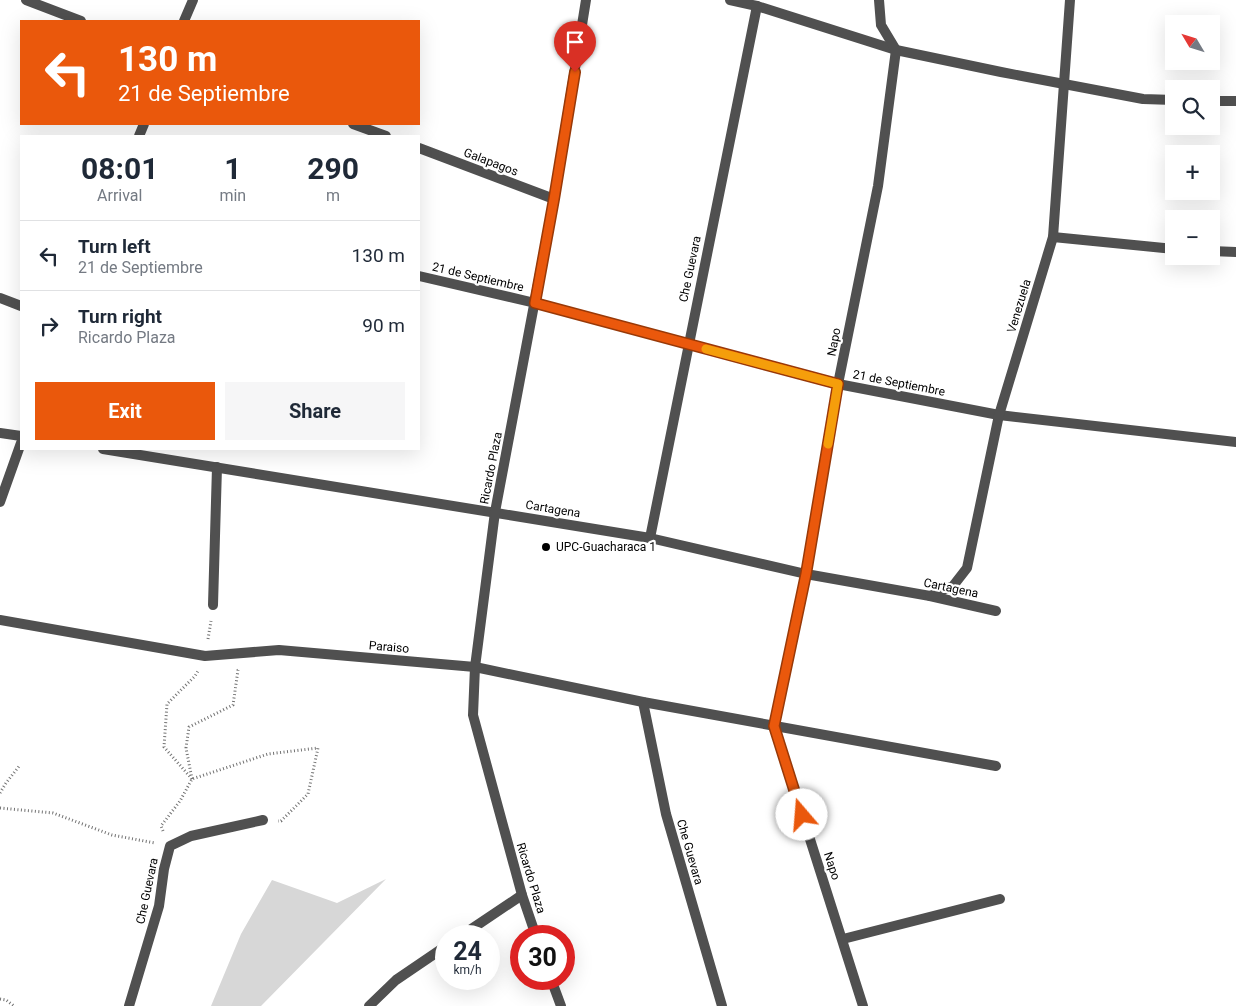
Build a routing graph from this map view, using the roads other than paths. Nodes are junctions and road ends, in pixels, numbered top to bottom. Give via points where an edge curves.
1 (26, 0) edge
2 (193, 0) edge
3 (586, 0) edge
4 (730, 0) edge
5 (879, 0) edge
6 (1070, 0) edge
7 (757, 6) junction
8 (79, 20) edge
9 (184, 20) edge
10 (896, 50) junction
11 (1065, 83) junction
12 (1165, 100) edge
13 (1220, 101) edge
14 (1236, 101) edge
15 (356, 125) edge
16 (383, 135) edge
17 (420, 148) edge
18 (554, 199) junction
19 (1053, 237) junction
20 (1165, 248) edge
21 (1220, 251) edge
22 (1236, 252) edge
23 (420, 276) edge
24 (0, 298) edge
25 (535, 303) junction
26 (20, 306) edge
27 (688, 344) junction
28 (838, 384) junction
29 (999, 415) junction
30 (0, 433) edge
31 (20, 436) edge
32 (1236, 442) edge
33 (20, 447) edge
34 (109, 450) edge
35 (217, 467) junction
36 (0, 502) edge
37 (496, 512) junction
38 (650, 538) junction
39 (806, 574) junction
40 (930, 596) junction
41 (213, 605) road end
42 (996, 611) dead end
43 (0, 620) edge
44 (475, 667) junction
45 (643, 702) junction
46 (774, 726) junction
47 (996, 766) dead end
48 (263, 820) road end
49 (522, 895) junction
50 (1000, 899) dead end
51 (477, 925) edge
52 (532, 925) edge
53 (843, 939) junction
54 (435, 953) edge
55 (555, 990) edge
56 (129, 1006) edge
57 (369, 1006) edge
58 (561, 1006) edge
59 (722, 1006) edge
60 (863, 1006) edge

1 - 8 street
2 - 9 street
3 - 18 street, Ricardo Plaza
4 - 7 street
5 - 10 street via 881,25
6 - 11 street, Venezuela
7 - 10 street
7 - 27 street, Che Guevara
10 - 11 street
10 - 28 street, Napo via 878,186
11 - 12 street via 1143,99
11 - 19 street, Venezuela
13 - 14 street
15 - 16 street
17 - 18 street, Galapagos
18 - 25 street, Ricardo Plaza
19 - 20 street
19 - 29 street, Venezuela
21 - 22 street
23 - 25 street, 21 de Septiembre
24 - 26 street
25 - 27 street, 21 de Septiembre
25 - 37 street, Ricardo Plaza
27 - 28 street, 21 de Septiembre
27 - 38 street, Che Guevara
28 - 29 street, 21 de Septiembre
28 - 39 street, Napo
29 - 32 street, 21 de Septiembre
29 - 40 street, Venezuela via 967,568 953,586
30 - 31 street
33 - 36 street
34 - 35 street, Cartagena
35 - 37 street, Cartagena
35 - 41 street
37 - 38 street, Cartagena
37 - 44 street, Ricardo Plaza
38 - 39 street, Cartagena
39 - 40 street, Cartagena
39 - 46 street, Napo
40 - 42 street, Cartagena
43 - 44 street, Paraiso via 205,656 279,650
44 - 45 street, Paraiso
44 - 49 street, Ricardo Plaza via 473,715
45 - 46 street, Paraiso
45 - 59 street, Che Guevara via 666,814
46 - 47 street, Paraiso
46 - 53 street, Napo
48 - 56 street, Che Guevara via 191,836 170,846 159,906
49 - 51 street
49 - 52 street, Ricardo Plaza
50 - 53 street
53 - 60 street, Napo
54 - 57 street via 396,980
55 - 58 street

